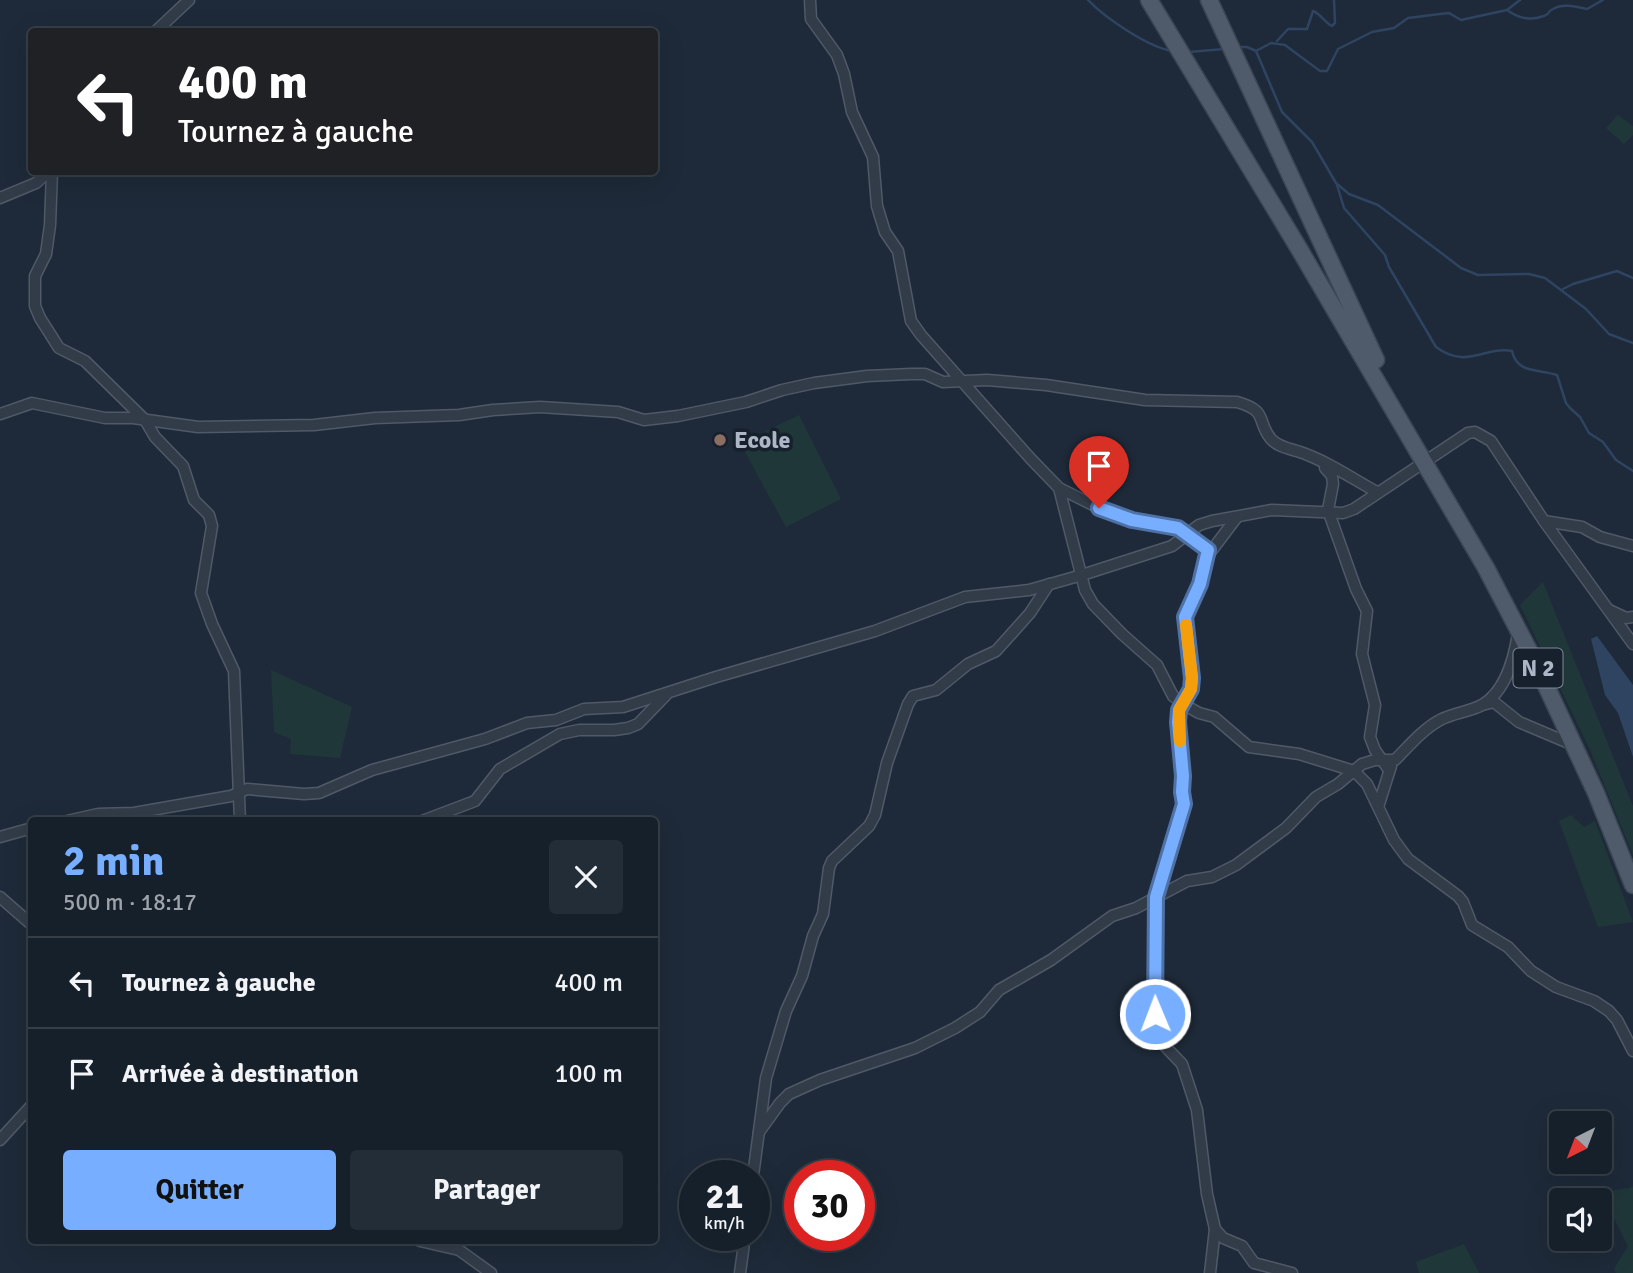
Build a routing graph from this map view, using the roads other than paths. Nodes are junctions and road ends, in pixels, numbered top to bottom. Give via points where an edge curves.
1 (189, 0) edge
2 (810, 0) edge
3 (1149, 0) edge
4 (1209, 0) edge
5 (159, 28) edge
6 (46, 175) edge
7 (50, 175) edge
8 (0, 198) edge
9 (961, 381) junction
10 (0, 414) edge
11 (145, 421) junction
12 (1424, 460) junction
13 (1321, 462) junction
14 (1059, 488) junction
15 (1377, 492) junction
16 (1329, 513) junction
17 (1237, 517) junction
18 (1544, 521) junction
19 (1189, 534) junction
20 (1633, 546) edge
21 (1209, 554) junction
22 (1082, 575) junction
23 (1049, 583) junction
24 (1609, 609) junction
25 (1633, 617) edge
26 (1519, 629) junction
27 (1633, 644) edge
28 (669, 692) junction
29 (1183, 704) junction
30 (1482, 705) junction
31 (1573, 744) junction
32 (1395, 760) junction
33 (1382, 761) junction
34 (1389, 770) junction
35 (1354, 771) junction
36 (238, 793) junction
37 (1379, 804) junction
38 (84, 817) edge
39 (240, 817) edge
40 (433, 817) edge
41 (28, 829) edge
42 (0, 836) edge
43 (1633, 886) edge
44 (0, 897) edge
45 (1156, 897) junction
46 (28, 922) edge
47 (1633, 1051) edge
48 (28, 1109) edge
49 (759, 1132) junction
50 (0, 1140) edge
51 (755, 1160) edge
52 (1215, 1229) junction
53 (433, 1244) edge
54 (743, 1251) edge
55 (491, 1273) edge
56 (740, 1273) edge
57 (1210, 1273) edge
58 (1292, 1273) edge

1 - 5 street
2 - 9 street via 811,19 837,55 852,112 873,157 877,206 885,232 898,251 911,321
3 - 12 main road, N 2
4 - 12 main road, N 2
6 - 8 street
7 - 11 street via 51,225 46,254 35,276 35,306 59,348 79,357
9 - 11 street via 943,382 925,374 867,376 644,420 618,412 540,407 256,428
9 - 13 street via 1046,385 1145,400 1237,402 1257,412 1278,445
9 - 14 street
10 - 11 street via 32,403
11 - 36 street via 183,466 194,500 209,515 212,526 201,593 234,671
12 - 15 street
12 - 18 street via 1468,433 1484,435
12 - 26 main road, N 2
13 - 15 street
13 - 16 street via 1332,476
14 - 19 street via 1132,520
14 - 22 street
15 - 16 street via 1343,513
16 - 17 street via 1282,510
16 - 33 street via 1367,611 1362,654 1375,705 1370,737
17 - 19 street via 1199,525
17 - 21 street
18 - 20 street via 1582,527
18 - 24 street
19 - 21 street
19 - 22 street via 1172,546
21 - 29 street via 1185,617 1192,678
22 - 23 street
22 - 29 street via 1093,604 1157,665 1173,696
23 - 28 street via 955,600 875,631
23 - 49 street via 996,651 968,664 936,690 913,696 908,704 887,763 876,816 832,862 823,914 766,1078
24 - 25 street
24 - 27 street
26 - 30 street via 1511,666
26 - 31 main road, N 2
28 - 36 street via 623,707 584,709 556,720 527,723 372,770 319,793 247,789
28 - 40 street via 638,724 560,734 500,769 475,801
29 - 35 street via 1214,717 1250,747 1300,754
29 - 45 street via 1178,722 1184,804
30 - 31 street via 1494,702 1519,722
30 - 32 street via 1440,720
31 - 43 main road, N 2
32 - 33 street
32 - 34 street
33 - 34 street
33 - 35 street via 1362,764
34 - 37 street
35 - 37 street
35 - 45 street via 1237,864
36 - 38 street via 134,813
36 - 39 street
37 - 47 street via 1394,840 1408,859 1458,896 1472,925 1508,947 1531,971 1556,987 1609,1011
41 - 42 street
44 - 46 street
45 - 49 street via 1105,920 1051,960 999,990 980,1012 955,1028 915,1048 789,1094
45 - 52 street via 1156,1031 1163,1046 1182,1064 1196,1110
48 - 50 street
49 - 51 street
52 - 57 street
52 - 58 street via 1245,1249 1254,1263
53 - 55 street via 459,1250
54 - 56 street

